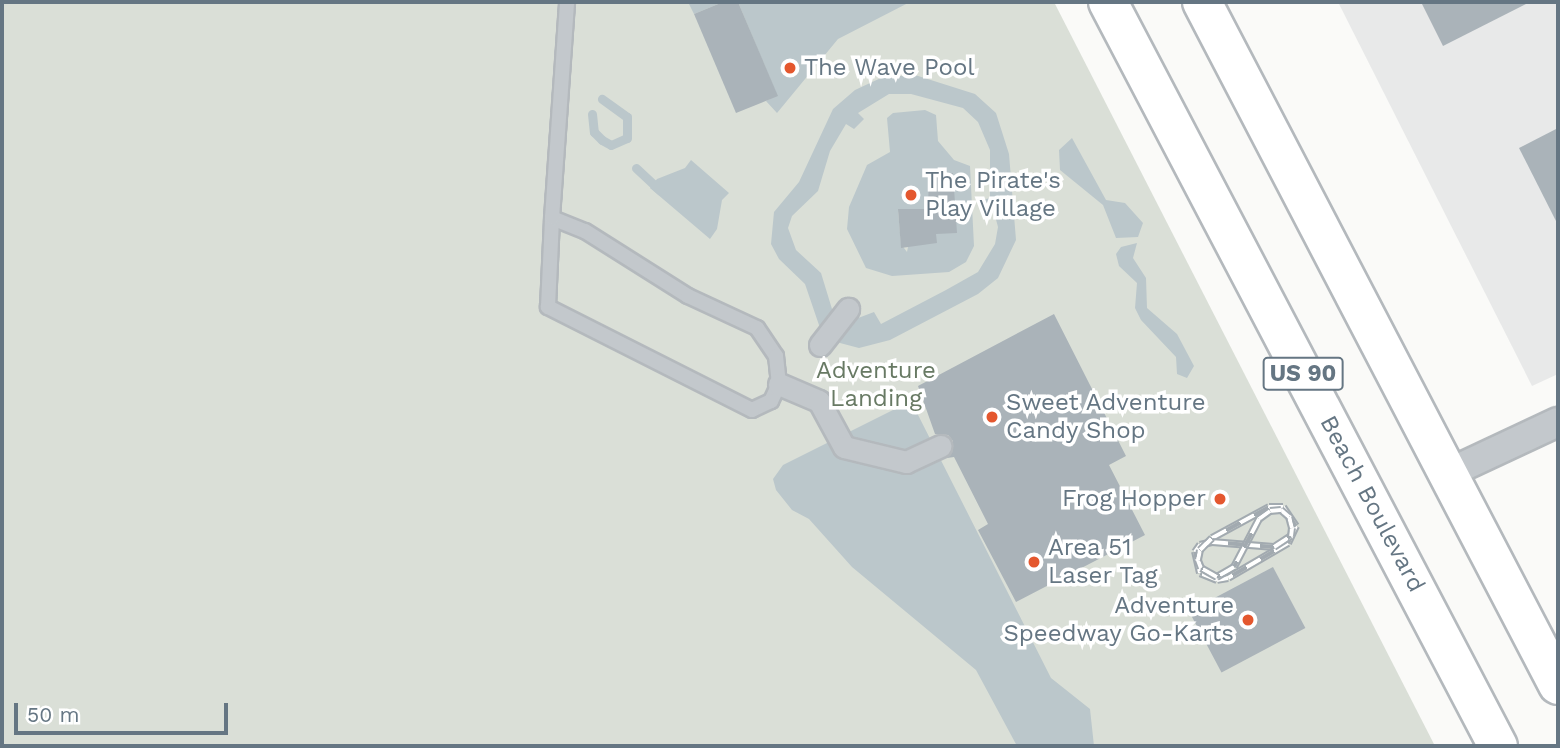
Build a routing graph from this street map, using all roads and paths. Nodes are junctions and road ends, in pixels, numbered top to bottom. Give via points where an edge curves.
1 (567, 2) edge
2 (1108, 2) edge
3 (1202, 2) edge
4 (552, 218) junction
5 (848, 309) dead end
6 (820, 345) dead end
7 (779, 384) junction
8 (1558, 422) edge
9 (941, 446) dead end
10 (1449, 473) junction
11 (1558, 685) edge
12 (1498, 746) edge

1 - 4 lane
2 - 12 highway, Beach Boulevard / US 90
3 - 10 highway
4 - 7 lane via 585,231 688,296 757,328 776,356
4 - 7 lane via 548,307 752,410 771,401
5 - 6 street
7 - 9 street via 819,401 845,447 906,462
8 - 10 street
10 - 11 highway

